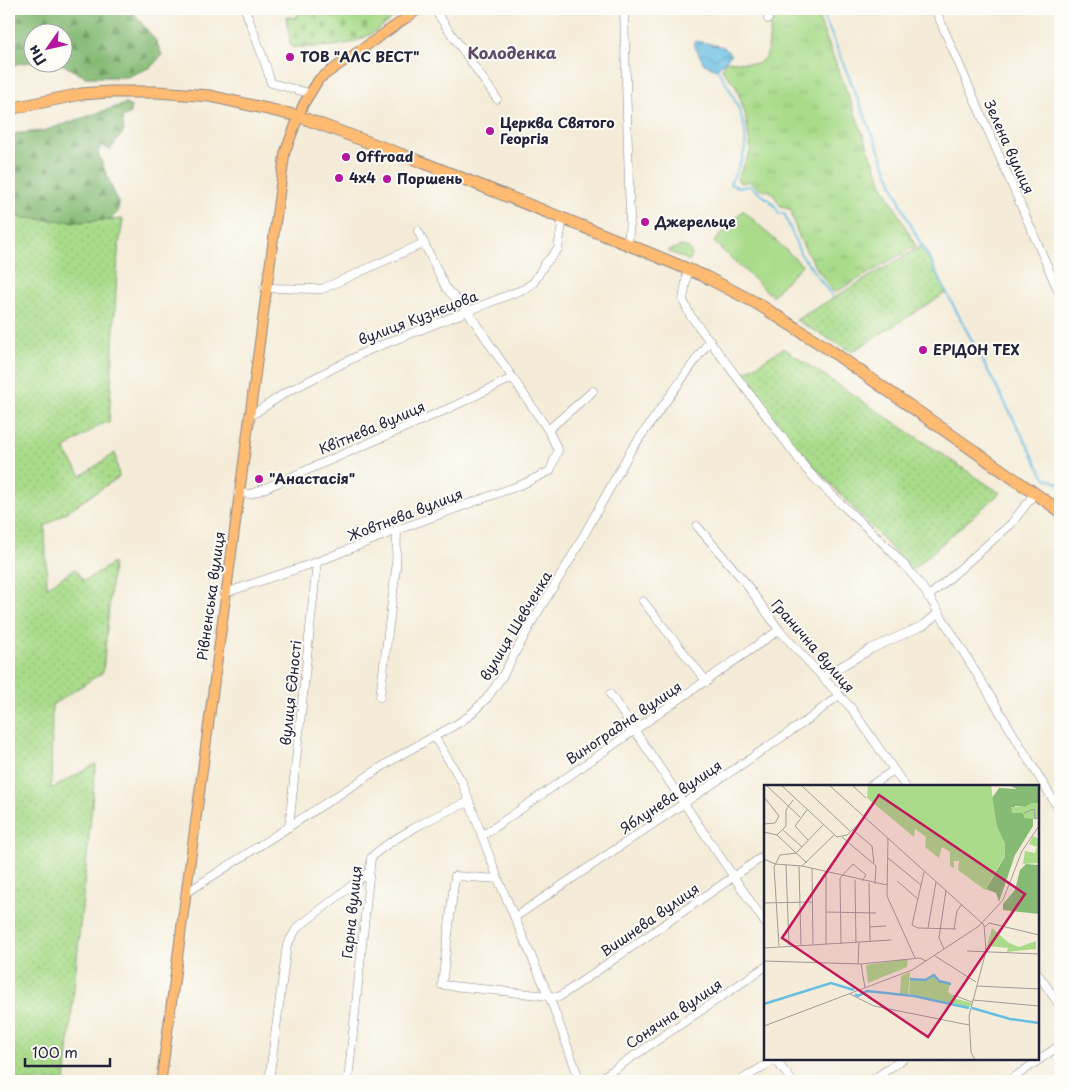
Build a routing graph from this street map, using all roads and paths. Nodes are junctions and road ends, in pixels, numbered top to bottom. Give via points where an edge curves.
1 (245, 9) edge
2 (419, 9) edge
3 (434, 9) edge
4 (624, 9) edge
5 (771, 9) edge
6 (935, 9) edge
7 (768, 19) dead end
8 (309, 93) junction
9 (497, 99) dead end
10 (9, 109) edge
11 (298, 116) junction
12 (563, 218) junction
13 (418, 231) dead end
14 (424, 242) junction
15 (628, 244) junction
16 (688, 269) junction
17 (265, 288) junction
18 (1060, 295) edge
19 (468, 312) junction
20 (710, 340) junction
21 (512, 378) junction
22 (593, 391) dead end
23 (249, 417) junction
24 (548, 430) junction
25 (238, 493) junction
26 (1035, 494) junction
27 (1060, 511) edge
28 (697, 526) dead end
29 (397, 530) junction
30 (317, 562) junction
31 (225, 593) junction
32 (928, 596) junction
33 (643, 601) dead end
34 (937, 614) junction
35 (779, 630) junction
36 (823, 677) junction
37 (707, 682) junction
38 (610, 694) dead end
39 (838, 695) junction
40 (380, 697) dead end
41 (635, 731) junction
42 (434, 736) junction
43 (894, 770) junction
44 (872, 785) edge
45 (904, 785) edge
46 (683, 802) junction
47 (468, 803) junction
48 (1060, 811) edge
49 (290, 827) junction
50 (482, 836) junction
51 (764, 856) edge
52 (369, 872) junction
53 (733, 877) junction
54 (498, 880) junction
55 (186, 893) junction
56 (515, 917) junction
57 (764, 922) edge
58 (764, 968) edge
59 (1039, 975) edge
60 (546, 994) junction
61 (1060, 1006) edge
62 (1060, 1045) edge
63 (773, 1060) edge
64 (776, 1060) edge
65 (902, 1060) edge
66 (1039, 1060) edge
67 (1039, 1060) edge
68 (161, 1081) edge
69 (165, 1081) edge
70 (269, 1081) edge
71 (348, 1081) edge
72 (580, 1081) edge
73 (597, 1081) edge
74 (740, 1081) edge
75 (792, 1081) edge
76 (871, 1081) edge
77 (1009, 1081) edge

1 - 8 street via 272,83
2 - 8 main road, Рівненська вулиця via 327,73
3 - 9 street
4 - 15 street
5 - 7 street
6 - 18 street, Зелена вулиця
8 - 11 main road, Рівненська вулиця
10 - 11 highway via 81,94 157,92 240,101
11 - 12 highway
11 - 17 main road, Рівненська вулиця via 285,152
12 - 15 highway
12 - 19 street, вулиця Кузнєцова via 558,249 534,282
13 - 14 street, Жовтнева вулиця
14 - 17 street via 322,289
14 - 19 street, Жовтнева вулиця via 446,288
15 - 16 highway
16 - 20 street via 683,300 690,315
16 - 26 highway via 778,316
17 - 23 main road, Рівненська вулиця
19 - 21 street, Жовтнева вулиця
19 - 23 street, вулиця Кузнєцова via 369,350 285,393
20 - 32 street via 808,470 900,562
20 - 42 street, вулиця Шевченка via 630,450 502,677 469,716
21 - 24 street, Жовтнева вулиця
21 - 25 street, Квітнева вулиця via 268,487 251,494
22 - 24 street
23 - 25 main road, Рівненська вулиця
24 - 29 street, Жовтнева вулиця via 558,450 550,471
25 - 31 main road, Рівненська вулиця
26 - 27 highway
26 - 32 street via 1011,524
28 - 35 street, Гранична вулиця via 744,581
29 - 30 street, Жовтнева вулиця
29 - 40 street via 396,569
30 - 31 street, Жовтнева вулиця
30 - 49 street, вулиця Єдності
31 - 55 main road, Рівненська вулиця
32 - 34 street
33 - 37 street
34 - 36 street via 924,625 871,649
34 - 48 street
35 - 36 street, Гранична вулиця
35 - 37 street, Виноградна вулиця
36 - 39 street, Гранична вулиця
37 - 41 street, Виноградна вулиця
38 - 41 street
39 - 43 street, Гранична вулиця via 865,725
39 - 46 street, Яблунева вулиця via 809,719
41 - 46 street
41 - 50 street, Виноградна вулиця
42 - 47 street via 462,782
42 - 49 street, вулиця Шевченка
43 - 44 street
43 - 45 street, Гранична вулиця
46 - 53 street
46 - 56 street, Яблунева вулиця
47 - 50 street
47 - 52 street, Гарна вулиця via 376,851 371,858
49 - 55 street, вулиця Шевченка
50 - 54 street
51 - 53 street, Вишнева вулиця
52 - 70 street via 297,928 287,945
52 - 71 street, Гарна вулиця
53 - 57 street
53 - 60 street, Вишнева вулиця via 559,997
54 - 56 street
54 - 60 street, Вишнева вулиця via 454,876 442,985
55 - 68 main road, Рівненська вулиця
56 - 60 street
58 - 73 street, Сонячна вулиця
59 - 61 street
60 - 72 street
62 - 67 street
63 - 74 street
64 - 75 street
65 - 76 street
66 - 77 street
68 - 69 street

